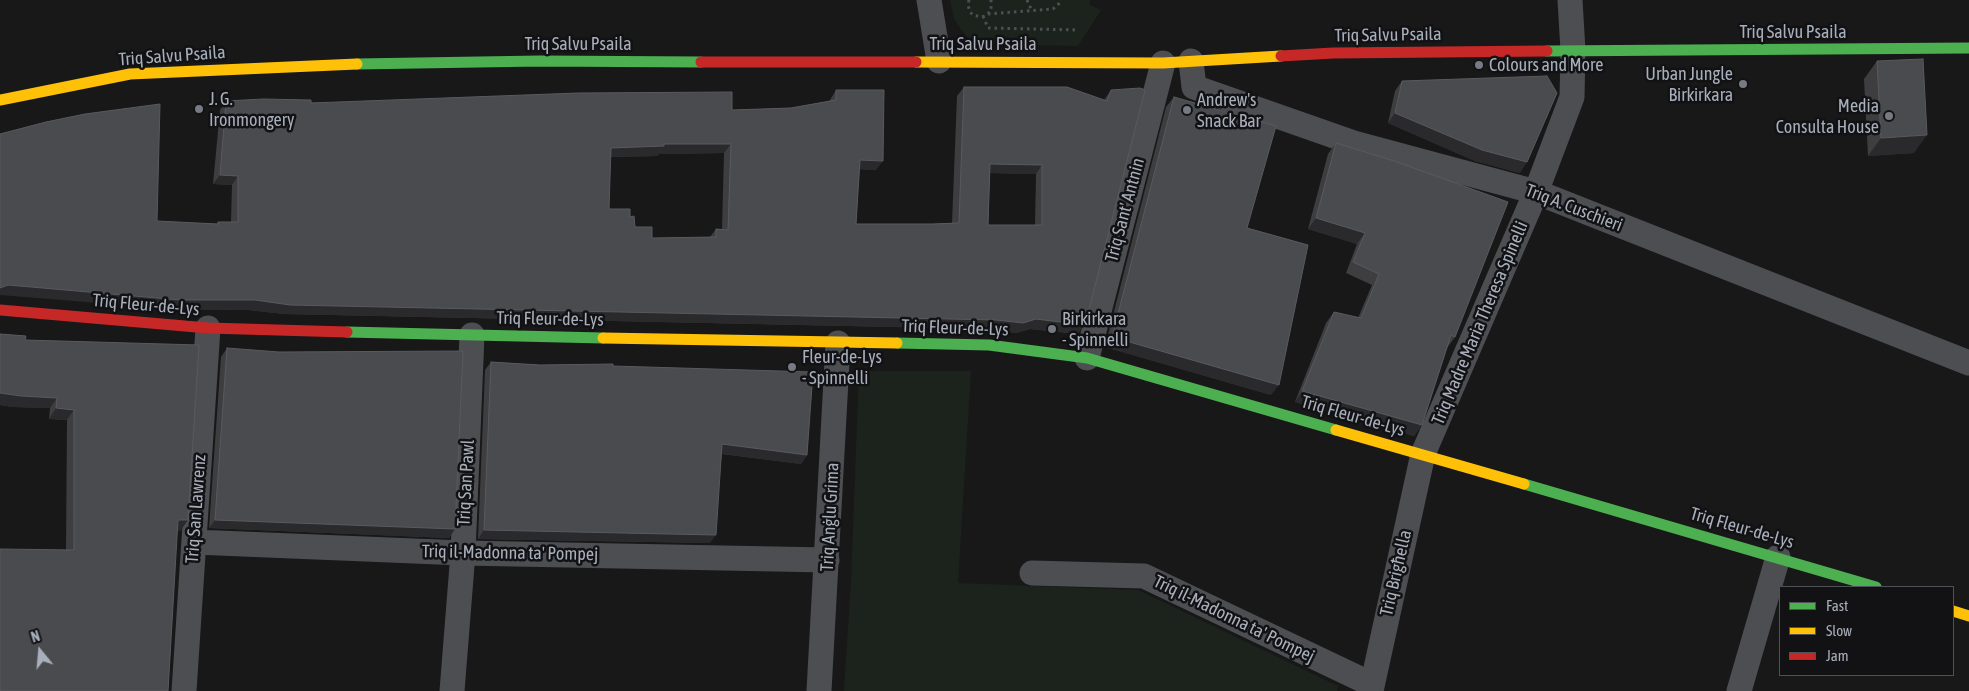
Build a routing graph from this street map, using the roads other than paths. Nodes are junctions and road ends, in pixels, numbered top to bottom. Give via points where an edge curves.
1 (929, 0) edge
2 (1570, 0) edge
3 (1969, 48) edge
4 (1573, 51) junction
5 (939, 61) junction
6 (1191, 61) junction
7 (1163, 63) junction
8 (0, 100) edge
9 (1536, 192) junction
10 (0, 310) edge
11 (208, 328) junction
12 (472, 335) junction
13 (838, 343) junction
14 (1086, 358) junction
15 (1969, 364) edge
16 (1423, 454) junction
17 (194, 542) junction
18 (463, 553) junction
19 (1778, 557) junction
20 (827, 560) junction
21 (1032, 573) dead end
22 (1873, 586) edge
23 (1954, 611) edge
24 (1969, 616) edge
25 (1371, 688) edge
26 (184, 691) edge
27 (452, 691) edge
28 (819, 691) edge
29 (1739, 691) edge

1 - 5 street
2 - 4 street, Triq Madre Maria Theresa Spinelli
3 - 4 main road, Triq Salvu Psaila
4 - 6 main road, Triq Salvu Psaila via 1333,53
4 - 9 street, Triq Madre Maria Theresa Spinelli via 1572,97
5 - 7 main road, Triq Salvu Psaila
5 - 8 main road, Triq Salvu Psaila via 336,64 130,74
6 - 7 main road, Triq Salvu Psaila
6 - 9 street, Triq A. Cuschieri via 1194,87 1354,143
7 - 14 street, Triq Sant' Antnin
9 - 15 street, Triq A. Cuschieri
9 - 16 street, Triq Madre Maria Theresa Spinelli
10 - 11 main road, Triq Fleur-de-Lys
11 - 12 main road, Triq Fleur-de-Lys
11 - 17 street, Triq San Lawrenz
12 - 13 main road, Triq Fleur-de-Lys
12 - 18 street, Triq San Pawl
13 - 14 main road, Triq Fleur-de-Lys via 989,346
13 - 20 street, Triq Anġlu Grima
14 - 16 main road, Triq Fleur-de-Lys
16 - 19 main road, Triq Fleur-de-Lys
16 - 25 street, Triq Brigħella
17 - 18 street, Triq il-Madonna ta' Pompej
17 - 26 street, Triq San Lawrenz
18 - 20 street, Triq il-Madonna ta' Pompej
18 - 27 street, Triq San Pawl
19 - 22 main road, Triq Fleur-de-Lys
19 - 29 street
20 - 28 street, Triq Anġlu Grima
21 - 25 street, Triq il-Madonna ta' Pompej via 1144,576
23 - 24 main road

